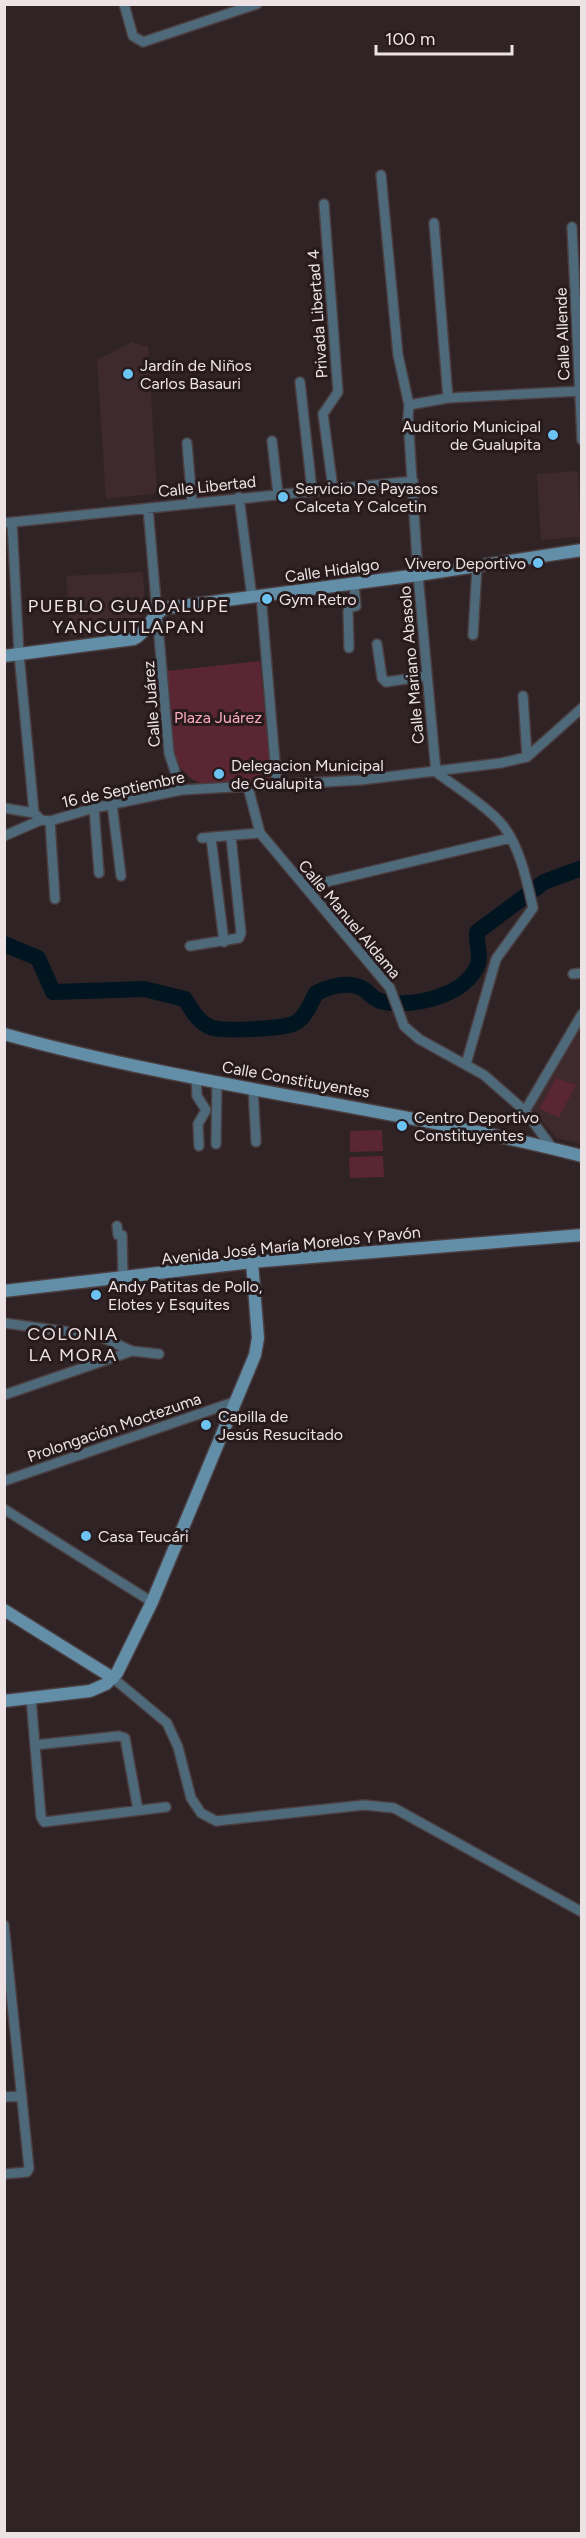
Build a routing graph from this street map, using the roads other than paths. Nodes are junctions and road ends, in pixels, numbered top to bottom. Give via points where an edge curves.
1 (124, 4) edge
2 (257, 4) edge
3 (381, 175) dead end
4 (324, 204) dead end
5 (434, 223) dead end
6 (572, 227) dead end
7 (300, 382) dead end
8 (580, 391) edge
9 (448, 398) junction
10 (410, 405) junction
11 (582, 440) edge
12 (272, 441) dead end
13 (188, 442) dead end
14 (413, 481) junction
15 (333, 489) junction
16 (312, 491) junction
17 (278, 494) junction
18 (239, 497) junction
19 (192, 502) junction
20 (148, 508) junction
21 (8, 522) edge
22 (582, 550) edge
23 (477, 567) junction
24 (418, 575) junction
25 (354, 584) junction
26 (256, 597) junction
27 (158, 612) junction
28 (473, 635) dead end
29 (377, 644) dead end
30 (349, 648) dead end
31 (19, 654) junction
32 (4, 656) edge
33 (426, 676) junction
34 (523, 696) dead end
35 (582, 708) edge
36 (527, 757) junction
37 (436, 772) junction
38 (277, 786) junction
39 (248, 787) junction
40 (182, 790) junction
41 (112, 804) junction
42 (4, 808) edge
43 (94, 808) junction
44 (42, 818) junction
45 (260, 833) junction
46 (4, 836) edge
47 (231, 837) junction
48 (510, 838) junction
49 (99, 873) dead end
50 (121, 876) dead end
51 (305, 887) junction
52 (56, 899) dead end
53 (224, 942) junction
54 (190, 946) dead end
55 (582, 1014) edge
56 (4, 1034) edge
57 (466, 1064) junction
58 (196, 1078) junction
59 (217, 1082) junction
60 (253, 1088) junction
61 (525, 1111) junction
62 (256, 1142) dead end
63 (216, 1144) dead end
64 (199, 1146) dead end
65 (553, 1149) junction
66 (582, 1156) edge
67 (117, 1226) dead end
68 (582, 1235) edge
69 (252, 1262) junction
70 (123, 1278) junction
71 (4, 1291) edge
72 (4, 1323) edge
73 (132, 1351) junction
74 (159, 1353) dead end
75 (4, 1395) edge
76 (234, 1402) junction
77 (4, 1481) edge
78 (4, 1509) edge
79 (152, 1602) junction
80 (4, 1610) edge
81 (113, 1678) junction
82 (31, 1698) junction
83 (4, 1701) edge
84 (35, 1745) junction
85 (166, 1807) dead end
86 (138, 1810) junction
87 (582, 1912) edge
88 (4, 1925) edge
89 (9, 2016) edge
90 (22, 2096) junction
91 (4, 2097) edge
92 (4, 2174) edge

1 - 2 street via 133,36 143,42
3 - 10 street, Calle Mariano Abasolo via 398,355
4 - 15 street, Privada Libertad 4 via 338,392 323,414
5 - 9 street
6 - 8 street, Calle Allende
7 - 16 street
8 - 9 street
8 - 11 street, Calle Allende
9 - 10 street
10 - 14 street, Calle Mariano Abasolo
12 - 17 street
13 - 19 street
14 - 15 street, Calle Libertad
14 - 24 street, Calle Mariano Abasolo
15 - 16 street, Calle Libertad
16 - 17 street, Calle Libertad
17 - 18 street, Calle Libertad
18 - 19 street, Calle Libertad
18 - 26 street
19 - 20 street, Calle Libertad
20 - 21 street, Calle Libertad
20 - 27 street, Calle Juárez
21 - 31 street
22 - 23 main road, Calle Hidalgo
23 - 24 main road, Calle Hidalgo
23 - 28 street
24 - 25 main road, Calle Hidalgo
24 - 33 street, Calle Mariano Abasolo
25 - 26 main road, Calle Hidalgo
25 - 30 street via 356,606 348,608
26 - 27 main road, Calle Hidalgo
26 - 38 street
27 - 31 main road via 141,636 134,639
27 - 40 street, Calle Juárez via 169,753
29 - 33 street via 386,682
31 - 32 main road
31 - 44 street
33 - 37 street, Calle Mariano Abasolo
34 - 36 street
35 - 36 street
36 - 37 street, 16 de Septiembre
37 - 38 street, 16 de Septiembre
37 - 48 street via 499,821
38 - 39 street, 16 de Septiembre
39 - 40 street, 16 de Septiembre
39 - 45 street, Calle Manuel Aldama
40 - 41 street, 16 de Septiembre
41 - 43 street, 16 de Septiembre
41 - 50 street
42 - 44 street
43 - 44 street, 16 de Septiembre
43 - 49 street
44 - 46 street, 16 de Septiembre
44 - 52 street
45 - 47 street
45 - 51 street, Calle Manuel Aldama
47 - 53 street via 242,933 239,938
47 - 53 street via 206,838
48 - 51 street
48 - 57 street via 533,908 496,960
51 - 57 street, Calle Manuel Aldama via 390,988 402,1022 419,1039
53 - 54 street
55 - 61 street
56 - 58 main road, Calle Constituyentes via 73,1053
57 - 61 street, Calle Manuel Aldama
58 - 59 main road, Calle Constituyentes
58 - 64 street via 196,1094 206,1110 198,1124
59 - 60 main road, Calle Constituyentes
59 - 63 street
60 - 62 street
60 - 65 main road, Calle Constituyentes
61 - 65 street, Calle Manuel Aldama
65 - 66 main road, Calle Constituyentes
67 - 70 street via 118,1235 122,1235
68 - 69 main road, Avenida José María Morelos Y Pavón
69 - 70 main road, Avenida José María Morelos Y Pavón
69 - 76 main road via 258,1338 250,1368
70 - 71 main road, Avenida José María Morelos Y Pavón
72 - 73 street via 99,1336
73 - 74 street
73 - 75 street
76 - 77 street, Prolongación Moctezuma
76 - 79 main road
78 - 79 street
79 - 81 main road
80 - 81 main road
81 - 82 main road via 90,1691
81 - 87 street via 167,1723 178,1747 190,1798 201,1813 216,1821 364,1805 394,1808
82 - 83 main road
82 - 84 street
84 - 86 street via 125,1738
84 - 86 street via 44,1822
85 - 86 street
88 - 89 street
89 - 90 street
90 - 91 street
90 - 92 street via 29,2169

